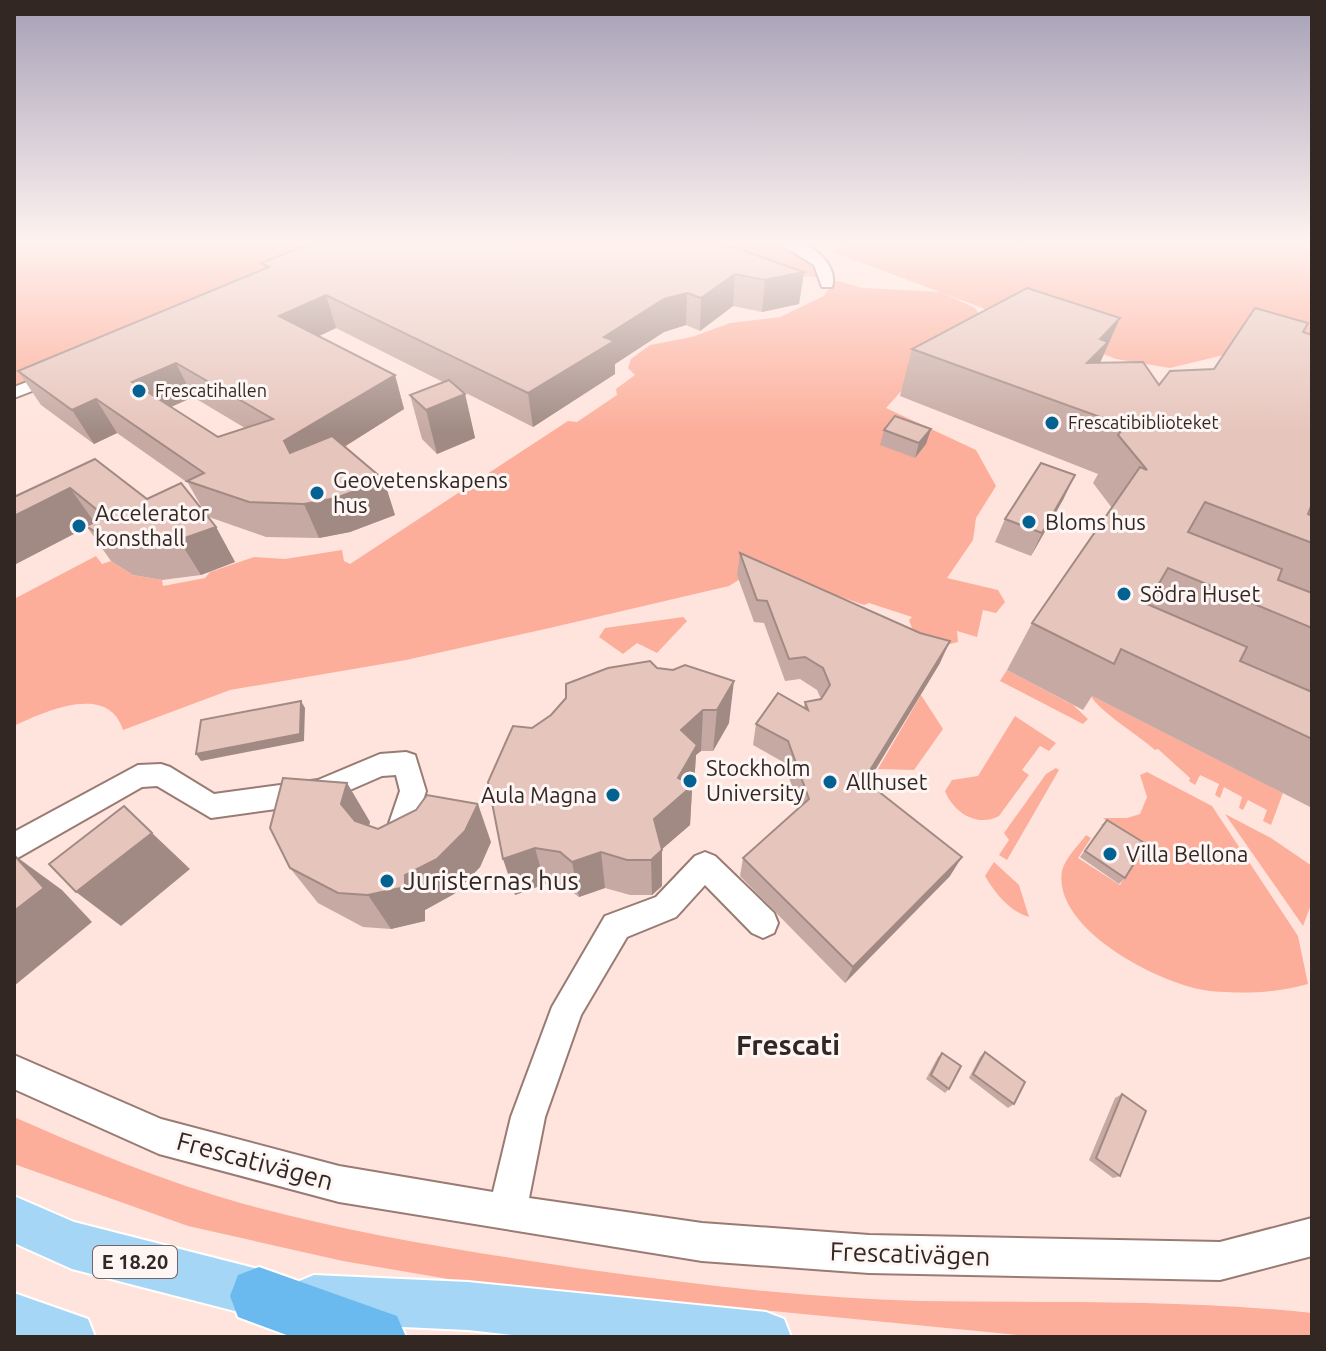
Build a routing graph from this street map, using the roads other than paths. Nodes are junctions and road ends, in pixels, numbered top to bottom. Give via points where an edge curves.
1 (75, 368) edge
2 (14, 393) edge
3 (399, 835) edge
4 (14, 847) edge
5 (763, 923) dead end
6 (14, 1072) edge
7 (507, 1213) junction
8 (14, 1219) edge
9 (1312, 1237) edge
10 (259, 1296) junction
11 (14, 1318) edge
12 (70, 1337) edge
13 (376, 1337) edge
14 (766, 1337) edge

1 - 2 street
3 - 4 street via 413,791 406,763 380,765 320,791 211,806 161,775 138,776
5 - 7 street via 705,865 666,907 616,926 568,1007 528,1117
6 - 7 street, Frescativägen via 159,1136 339,1184
7 - 9 street, Frescativägen via 702,1242 869,1254 1220,1261
8 - 10 main road, E 18.20 via 72,1245
10 - 13 highway
10 - 14 main road via 468,1306
11 - 12 main road

